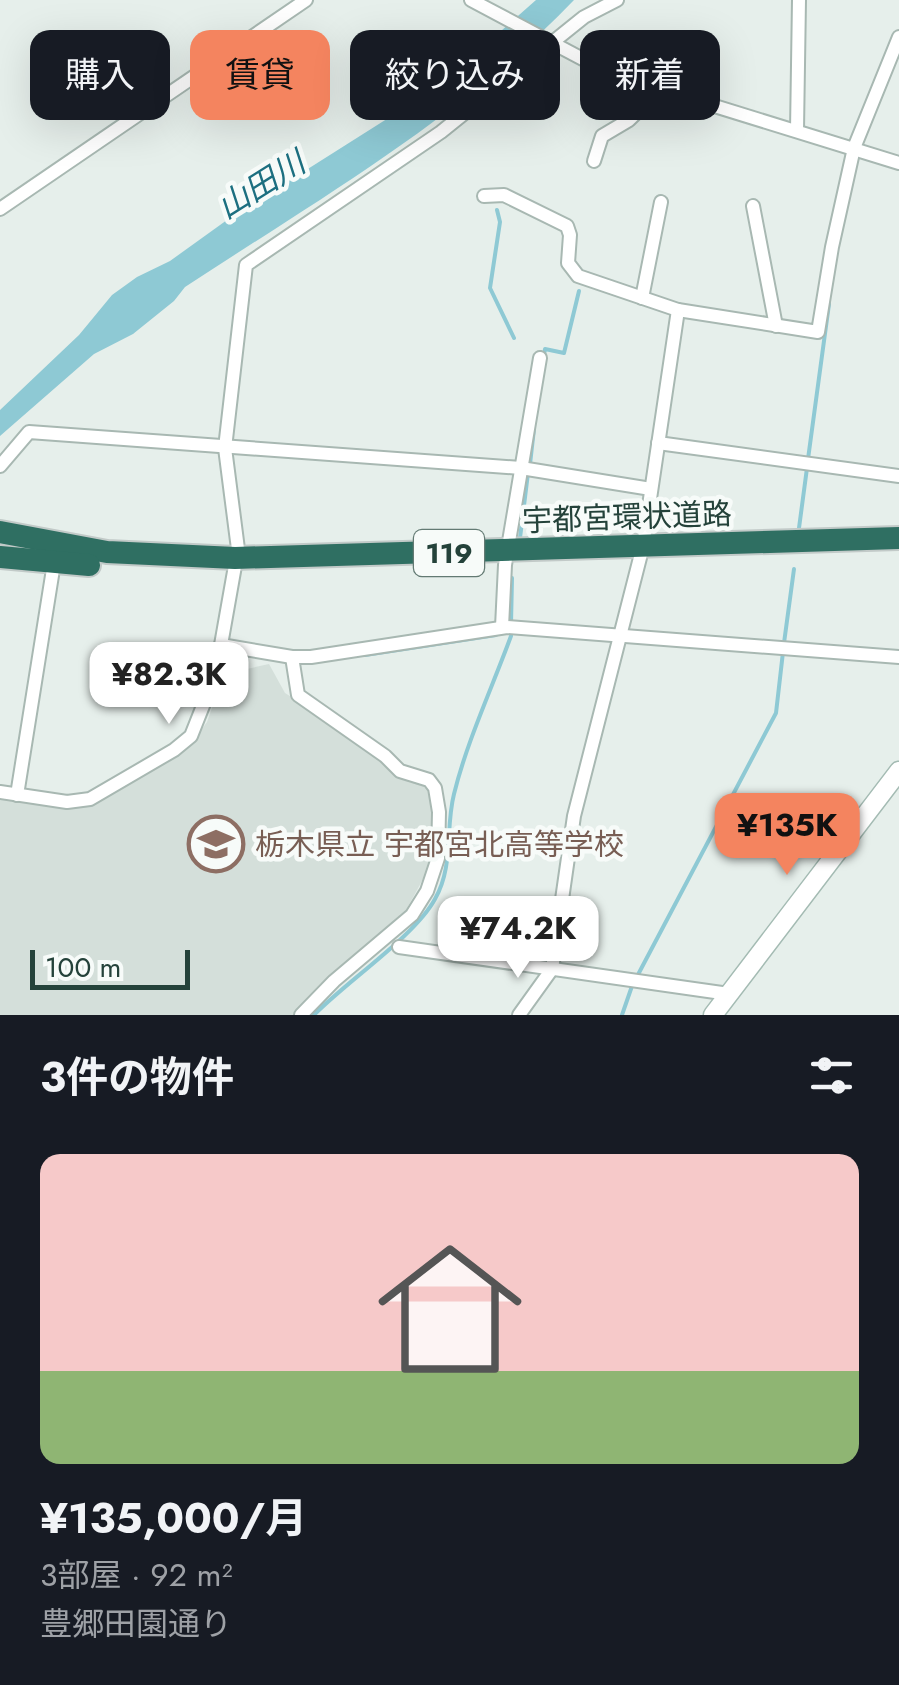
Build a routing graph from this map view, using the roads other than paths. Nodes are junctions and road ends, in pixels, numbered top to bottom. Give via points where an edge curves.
1 (306, 0) edge
2 (470, 0) edge
3 (617, 0) edge
4 (799, 0) edge
5 (526, 30) edge
6 (899, 36) edge
7 (560, 37) edge
8 (720, 107) edge
9 (455, 120) edge
10 (629, 120) edge
11 (796, 130) junction
12 (854, 148) junction
13 (594, 161) dead end
14 (899, 162) edge
15 (484, 196) dead end
16 (660, 202) dead end
17 (752, 206) dead end
18 (0, 209) edge
19 (642, 298) junction
20 (678, 310) junction
21 (776, 326) junction
22 (540, 358) dead end
23 (658, 444) junction
24 (225, 448) junction
25 (0, 466) edge
26 (521, 468) junction
27 (899, 476) edge
28 (651, 489) junction
29 (0, 517) edge
30 (0, 532) edge
31 (899, 538) edge
32 (0, 547) edge
33 (899, 553) edge
34 (641, 554) junction
35 (152, 556) junction
36 (0, 557) edge
37 (506, 558) junction
38 (54, 563) junction
39 (89, 564) junction
40 (234, 565) junction
41 (502, 627) junction
42 (622, 635) junction
43 (222, 645) junction
44 (899, 656) edge
45 (292, 657) junction
46 (899, 772) edge
47 (0, 792) edge
48 (17, 795) junction
49 (399, 948) dead end
50 (552, 969) junction
51 (729, 994) junction
52 (300, 1015) edge
53 (520, 1015) edge
54 (713, 1015) edge

1 - 18 street
2 - 5 street
3 - 7 street
4 - 11 street
6 - 12 street
8 - 11 street
9 - 24 street via 246,265
10 - 13 street via 602,136
11 - 12 street
12 - 14 street
12 - 21 street via 818,332
15 - 19 street via 504,195 567,226 568,263 578,276
16 - 19 street
17 - 21 street
19 - 20 street
20 - 21 street
20 - 23 street
22 - 26 street
23 - 27 street
23 - 28 street
24 - 25 street via 29,432
24 - 26 street
24 - 40 street via 238,549
26 - 28 street
26 - 37 street
28 - 34 street
29 - 35 highway, 119
30 - 35 highway, 宇都宮環状道路 / 119
31 - 34 highway, 宇都宮環状道路 / 119
32 - 39 highway, 宇都宮環状道路 / 119
33 - 34 highway, 宇都宮環状道路 / 119
34 - 37 highway, 宇都宮環状道路 / 119
34 - 42 street
35 - 40 highway, 宇都宮環状道路 / 119
36 - 38 highway, 119
37 - 40 highway, 宇都宮環状道路 / 119
37 - 41 street
38 - 39 highway, 119
38 - 48 street
39 - 40 highway, 宇都宮環状道路 / 119
40 - 43 street
41 - 42 street
41 - 45 street
42 - 44 street
42 - 50 street via 574,816
43 - 45 street
43 - 48 street via 192,736 174,750 90,799
45 - 52 street via 298,695 400,771 429,780 440,812 438,858 412,915
46 - 51 street
47 - 48 street
49 - 50 street
50 - 51 street
50 - 53 street
51 - 54 street

